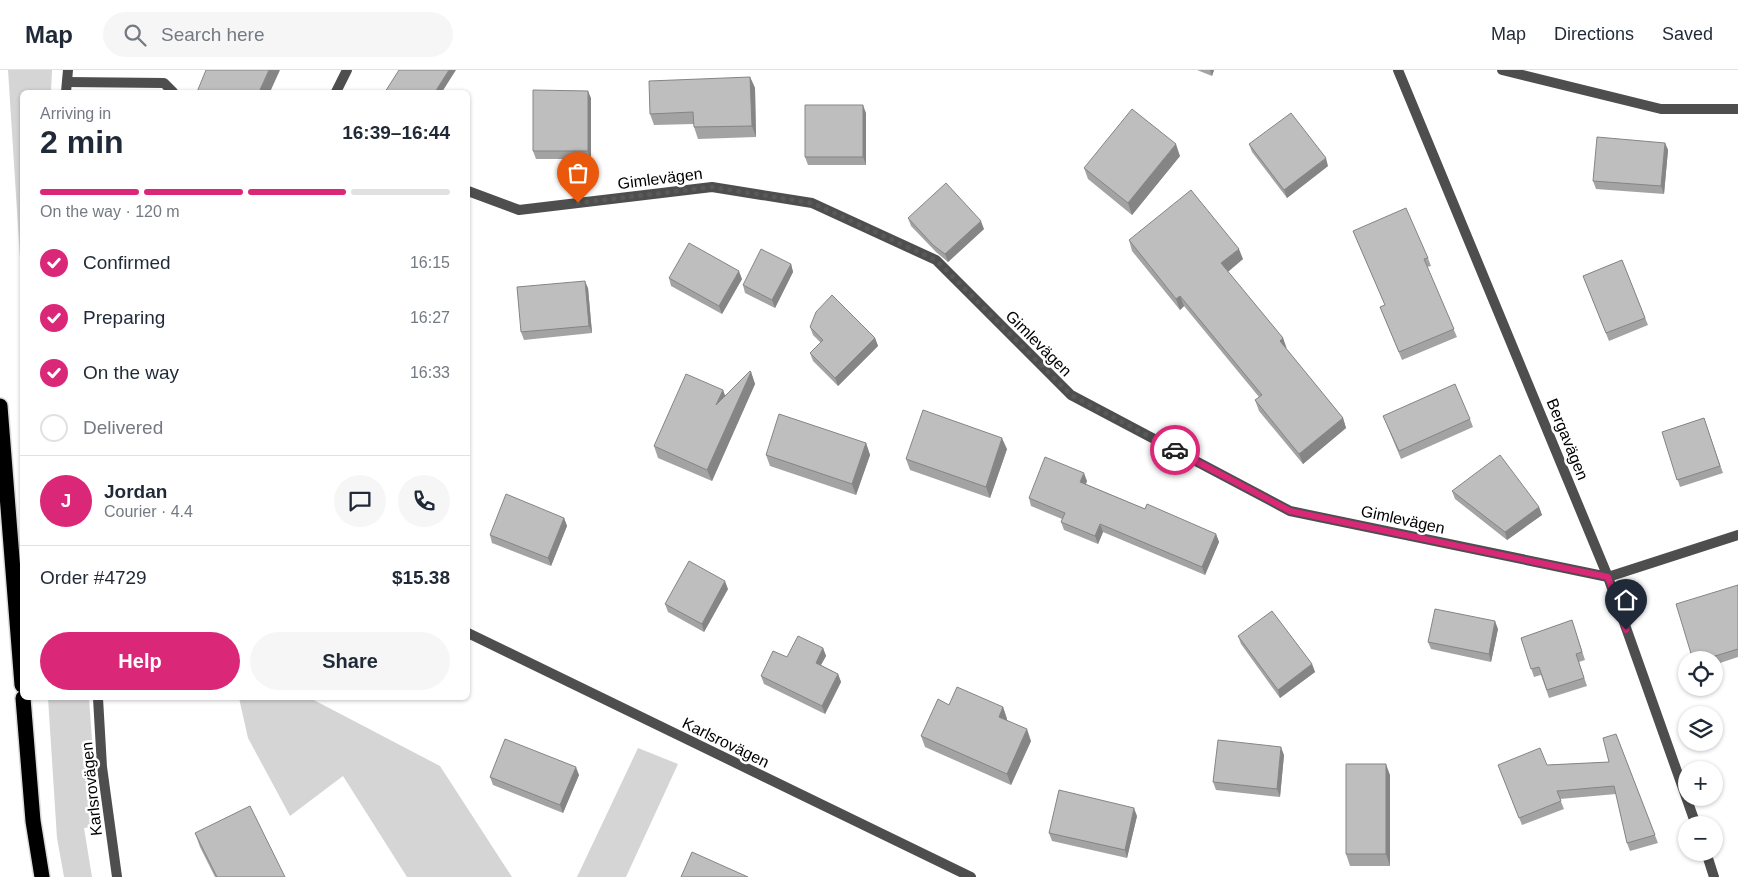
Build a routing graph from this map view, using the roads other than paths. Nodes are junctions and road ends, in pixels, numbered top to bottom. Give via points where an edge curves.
1 (68, 70) edge
2 (347, 70) edge
3 (1398, 70) edge
4 (1502, 70) edge
5 (67, 82) junction
6 (66, 90) edge
7 (171, 90) edge
8 (337, 90) edge
9 (1738, 110) edge
10 (470, 192) edge
11 (0, 406) edge
12 (1738, 535) edge
13 (1608, 577) junction
14 (470, 634) edge
15 (20, 661) edge
16 (24, 700) edge
17 (98, 700) edge
18 (1693, 816) edge
19 (1709, 861) edge
20 (42, 877) edge
21 (117, 877) edge
22 (970, 877) edge
23 (1714, 877) edge

1 - 5 street
2 - 8 street
3 - 13 street, Bergavägen
4 - 9 street via 1661,109
5 - 6 street
5 - 7 street via 164,83
10 - 13 street, Gimlevägen via 519,210 712,187 812,203 936,260 1071,395 1290,511
11 - 15 highway
12 - 13 street, Gimlevägen
13 - 18 street, Bergavägen
14 - 22 street, Karlsrovägen
16 - 20 highway via 33,821
17 - 21 street, Karlsrovägen via 102,767
19 - 23 street

